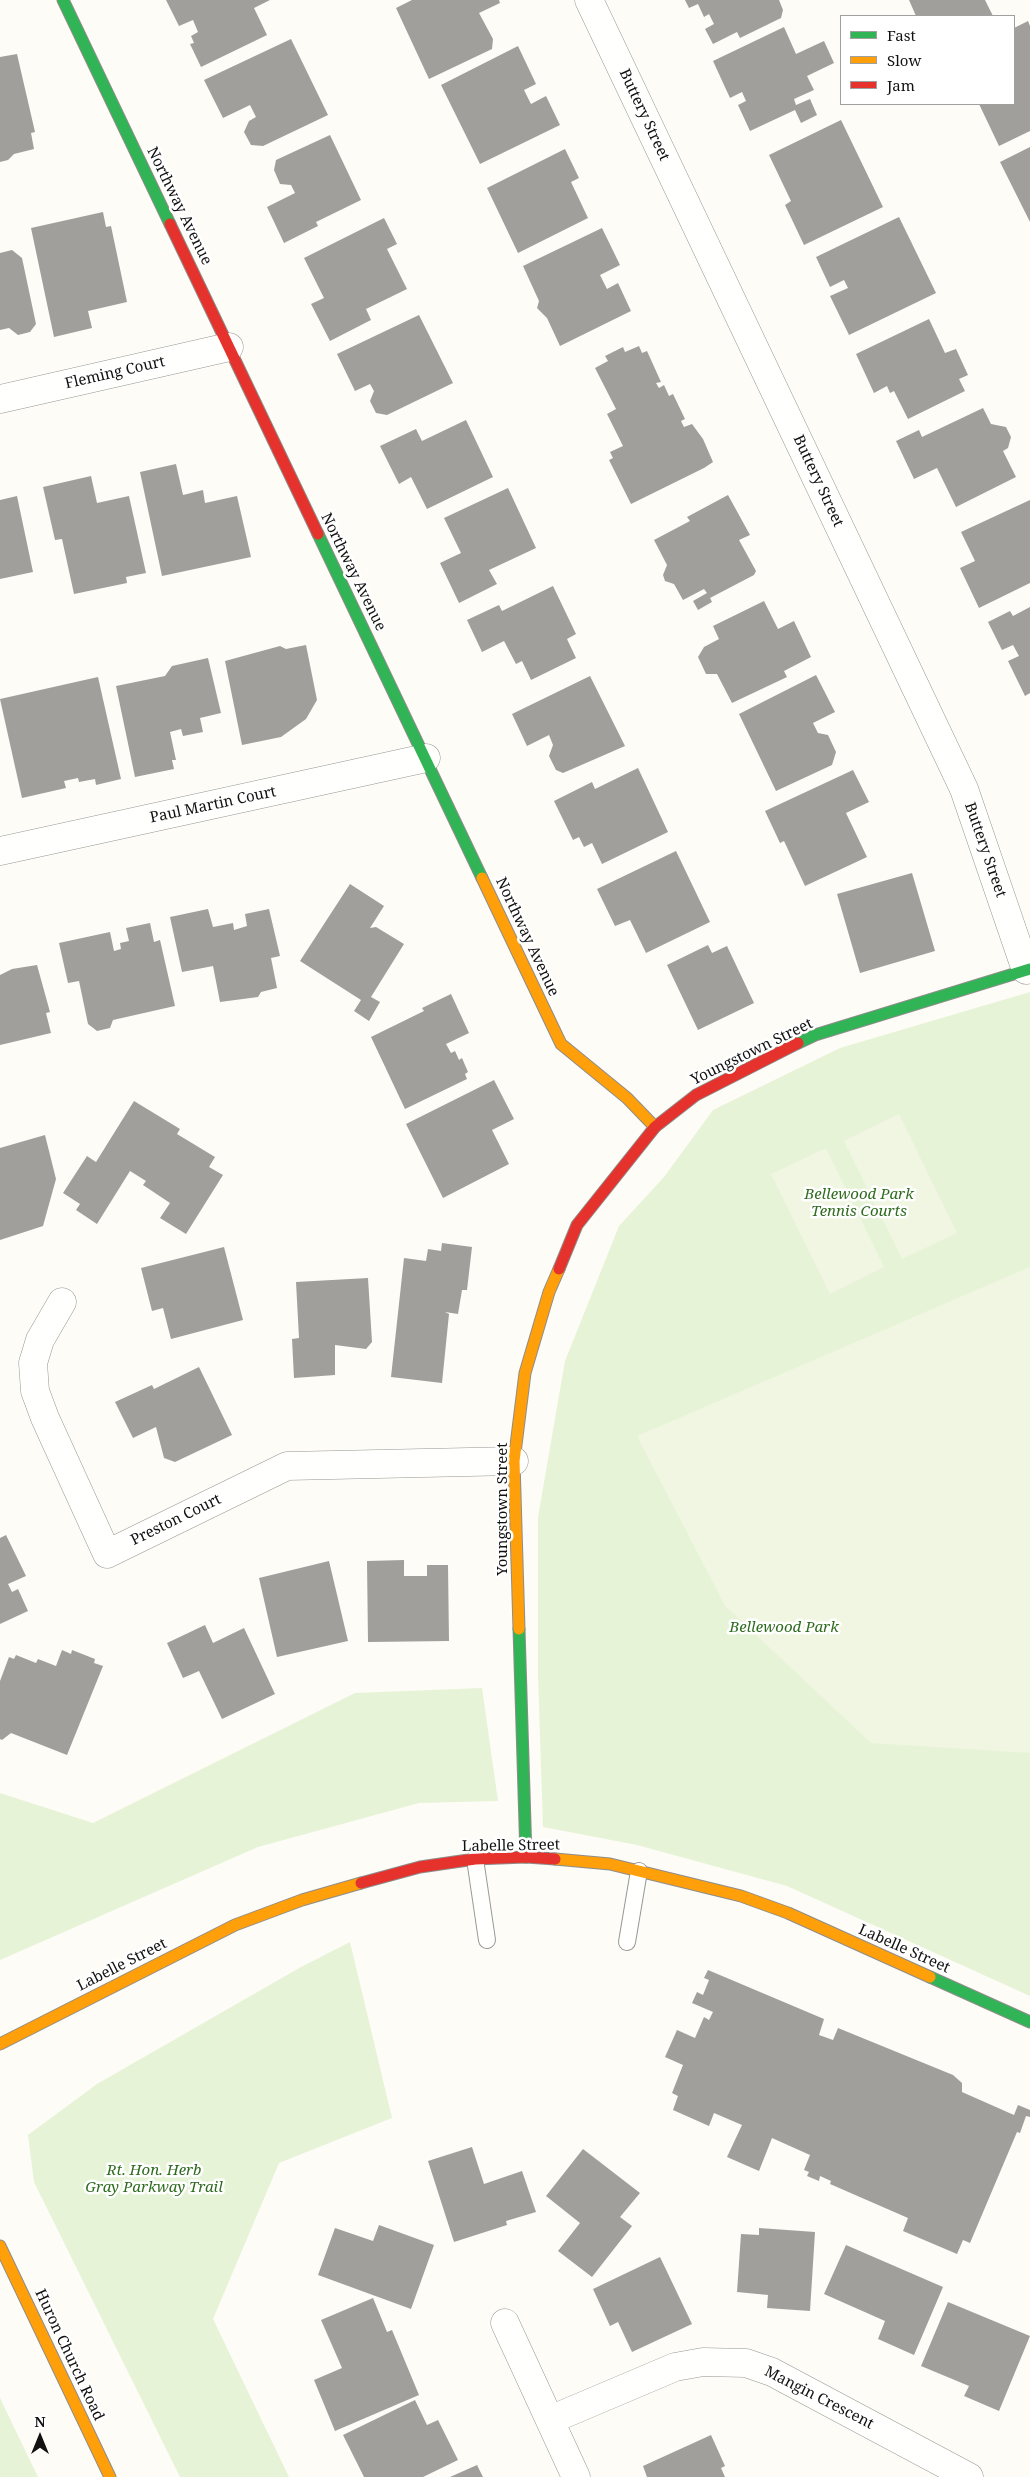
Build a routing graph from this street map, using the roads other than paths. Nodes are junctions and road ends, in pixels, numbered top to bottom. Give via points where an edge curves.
1 (63, 0) edge
2 (589, 0) edge
3 (229, 347) junction
4 (0, 399) edge
5 (426, 758) junction
6 (0, 851) edge
7 (1028, 970) edge
8 (655, 1127) junction
9 (62, 1302) dead end
10 (514, 1461) junction
11 (526, 1857) junction
12 (475, 1859) junction
13 (639, 1871) junction
14 (487, 1940) dead end
15 (627, 1942) dead end
16 (1030, 2022) edge
17 (0, 2044) edge
18 (0, 2246) edge
19 (505, 2323) dead end
20 (550, 2420) junction
21 (110, 2477) edge
22 (576, 2477) edge
23 (968, 2477) edge

1 - 3 main road, Northway Avenue
2 - 7 street, Buttery Street via 964,789
3 - 4 street, Fleming Court
3 - 5 main road, Northway Avenue
5 - 6 street, Paul Martin Court
5 - 8 main road, Northway Avenue via 561,1044 627,1098
7 - 8 main road, Youngstown Street via 815,1035 696,1095
8 - 10 main road, Youngstown Street via 577,1225 552,1284 525,1373
9 - 10 street, Preston Court via 40,1340 33,1363 35,1391 107,1554 287,1466
10 - 11 main road, Youngstown Street
11 - 12 main road, Labelle Street
11 - 13 main road, Labelle Street via 610,1864
12 - 14 lane
12 - 17 main road, Labelle Street via 420,1867 360,1882 235,1925
13 - 15 lane
13 - 16 main road, Labelle Street via 741,1896 788,1913
18 - 21 main road, Huron Church Road
19 - 20 street
20 - 22 street
20 - 23 street, Mangin Crescent via 675,2367 703,2362 746,2362 772,2372

